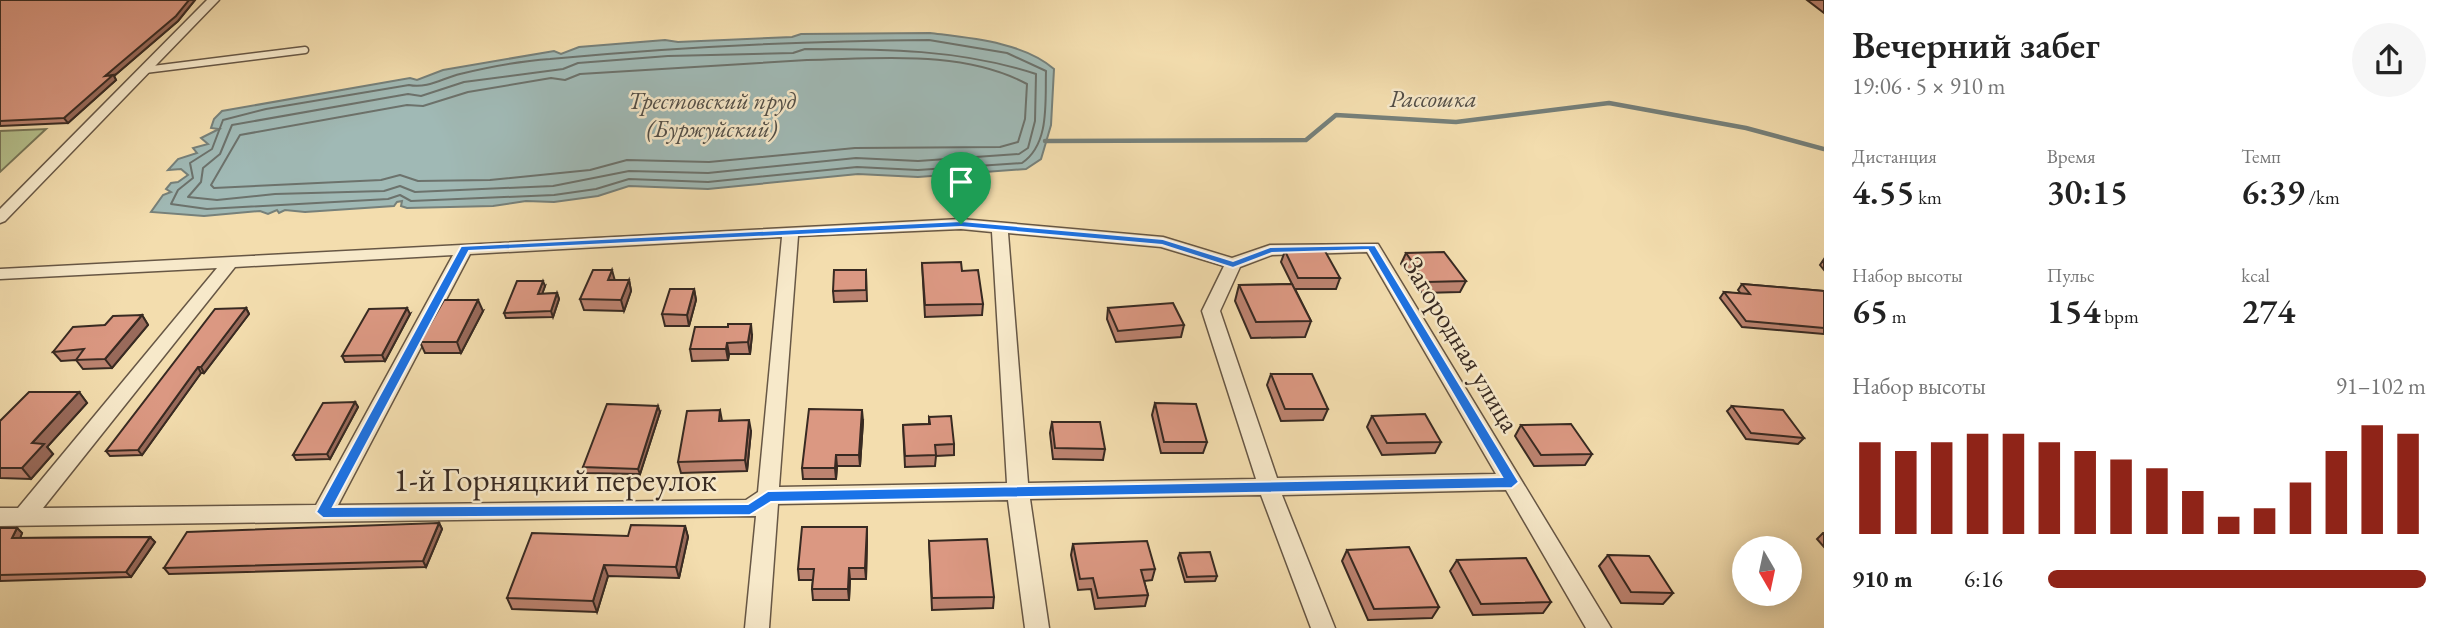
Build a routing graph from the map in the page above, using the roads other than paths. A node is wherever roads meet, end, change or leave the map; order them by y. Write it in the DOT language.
graph roads {
  1 [pos="213,0"];
  2 [pos="306,50"];
  3 [pos="145,70"];
  4 [pos="0,218"];
  5 [pos="1000,227"];
  6 [pos="790,232"];
  7 [pos="465,248"];
  8 [pos="231,261"];
  9 [pos="1233,264"];
  10 [pos="0,274"];
  11 [pos="1512,482"];
  12 [pos="1269,487"];
  13 [pos="1018,492"];
  14 [pos="759,503"];
  15 [pos="323,512"];
  16 [pos="24,516"];
  17 [pos="0,517"];
  18 [pos="757,628"];
  19 [pos="1037,628"];
  20 [pos="1323,628"];
  21 [pos="1599,628"];
  1 -- 3 [label="street"];
  2 -- 3 [label="lane"];
  3 -- 4 [label="street"];
  5 -- 6 [label="street"];
  5 -- 9 [label="street"];
  5 -- 13 [label="street"];
  6 -- 7 [label="street"];
  6 -- 14 [label="street"];
  7 -- 8 [label="street"];
  7 -- 15 [label="street"];
  8 -- 10 [label="street"];
  8 -- 16 [label="street"];
  9 -- 11 [label="street, Загородная улица"];
  9 -- 12 [label="street"];
  11 -- 12 [label="street"];
  11 -- 21 [label="street, Загородная улица"];
  12 -- 13 [label="street"];
  12 -- 20 [label="street"];
  13 -- 14 [label="street"];
  13 -- 19 [label="street"];
  14 -- 15 [label="street, 1-й Горняцкий переулок"];
  14 -- 18 [label="street"];
  15 -- 16 [label="street, 1-й Горняцкий переулок"];
  16 -- 17 [label="street, 1-й Горняцкий переулок"];
}
